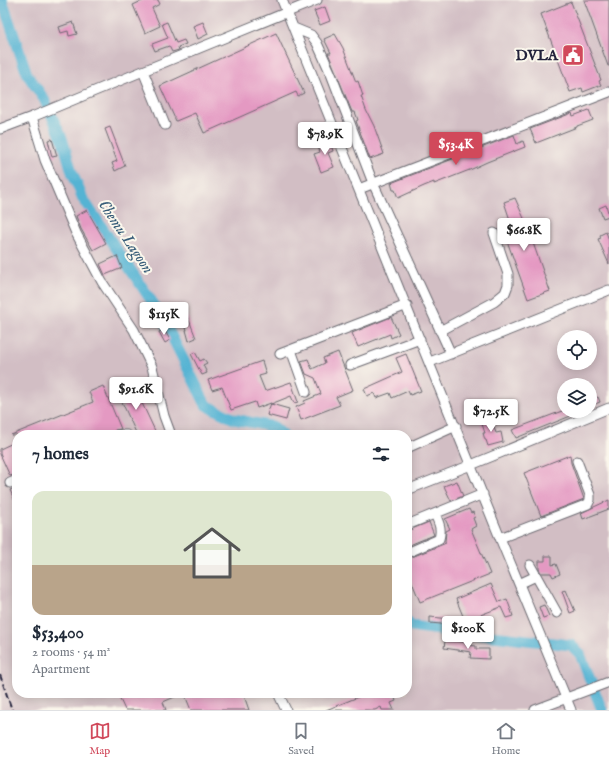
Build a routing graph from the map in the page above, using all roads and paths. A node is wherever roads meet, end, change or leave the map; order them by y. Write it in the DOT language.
graph roads {
  1 [pos="282,0"];
  2 [pos="317,0"];
  3 [pos="287,12"];
  4 [pos="294,28"];
  5 [pos="143,71"];
  6 [pos="609,92"];
  7 [pos="32,117"];
  8 [pos="165,125"];
  9 [pos="0,129"];
  10 [pos="373,183"];
  11 [pos="359,189"];
  12 [pos="494,233"];
  13 [pos="609,290"];
  14 [pos="407,305"];
  15 [pos="440,331"];
  16 [pos="420,339"];
  17 [pos="291,350"];
  18 [pos="280,354"];
  19 [pos="451,354"];
  20 [pos="430,362"];
  21 [pos="350,365"];
  22 [pos="306,392"];
  23 [pos="609,408"];
  24 [pos="456,426"];
  25 [pos="169,430"];
  26 [pos="412,446"];
  27 [pos="577,461"];
  28 [pos="471,465"];
  29 [pos="412,488"];
  30 [pos="483,494"];
  31 [pos="435,514"];
  32 [pos="412,523"];
  33 [pos="500,538"];
  34 [pos="412,551"];
  35 [pos="530,565"];
  36 [pos="536,576"];
  37 [pos="519,584"];
  38 [pos="557,613"];
  39 [pos="609,682"];
  40 [pos="280,698"];
  41 [pos="567,698"];
  42 [pos="286,710"];
  43 [pos="535,710"];
  44 [pos="571,710"];
  1 -- 3 [label="street"];
  2 -- 3 [label="street"];
  3 -- 4 [label="street"];
  3 -- 5 [label="street"];
  4 -- 10 [label="street"];
  4 -- 11 [label="street"];
  5 -- 7 [label="street"];
  5 -- 8 [label="street"];
  6 -- 10 [label="street"];
  7 -- 9 [label="street"];
  7 -- 25 [label="street"];
  10 -- 11 [label="street"];
  10 -- 15 [label="street"];
  11 -- 14 [label="street"];
  12 -- 15 [label="street"];
  13 -- 19 [label="street"];
  14 -- 16 [label="street"];
  14 -- 17 [label="street"];
  15 -- 19 [label="street"];
  16 -- 20 [label="street"];
  16 -- 21 [label="street"];
  17 -- 18 [label="street"];
  17 -- 22 [label="street"];
  19 -- 20 [label="street"];
  20 -- 24 [label="street"];
  23 -- 28 [label="street"];
  24 -- 26 [label="street"];
  24 -- 28 [label="street"];
  27 -- 33 [label="street"];
  28 -- 29 [label="street"];
  28 -- 30 [label="street"];
  30 -- 31 [label="street"];
  30 -- 33 [label="street"];
  31 -- 32 [label="street"];
  31 -- 34 [label="street"];
  33 -- 37 [label="street"];
  35 -- 36 [label="street"];
  36 -- 37 [label="street"];
  36 -- 38 [label="street"];
  37 -- 41 [label="street"];
  39 -- 41 [label="street"];
  40 -- 42 [label="street"];
  41 -- 43 [label="street"];
  41 -- 44 [label="street"];
}
